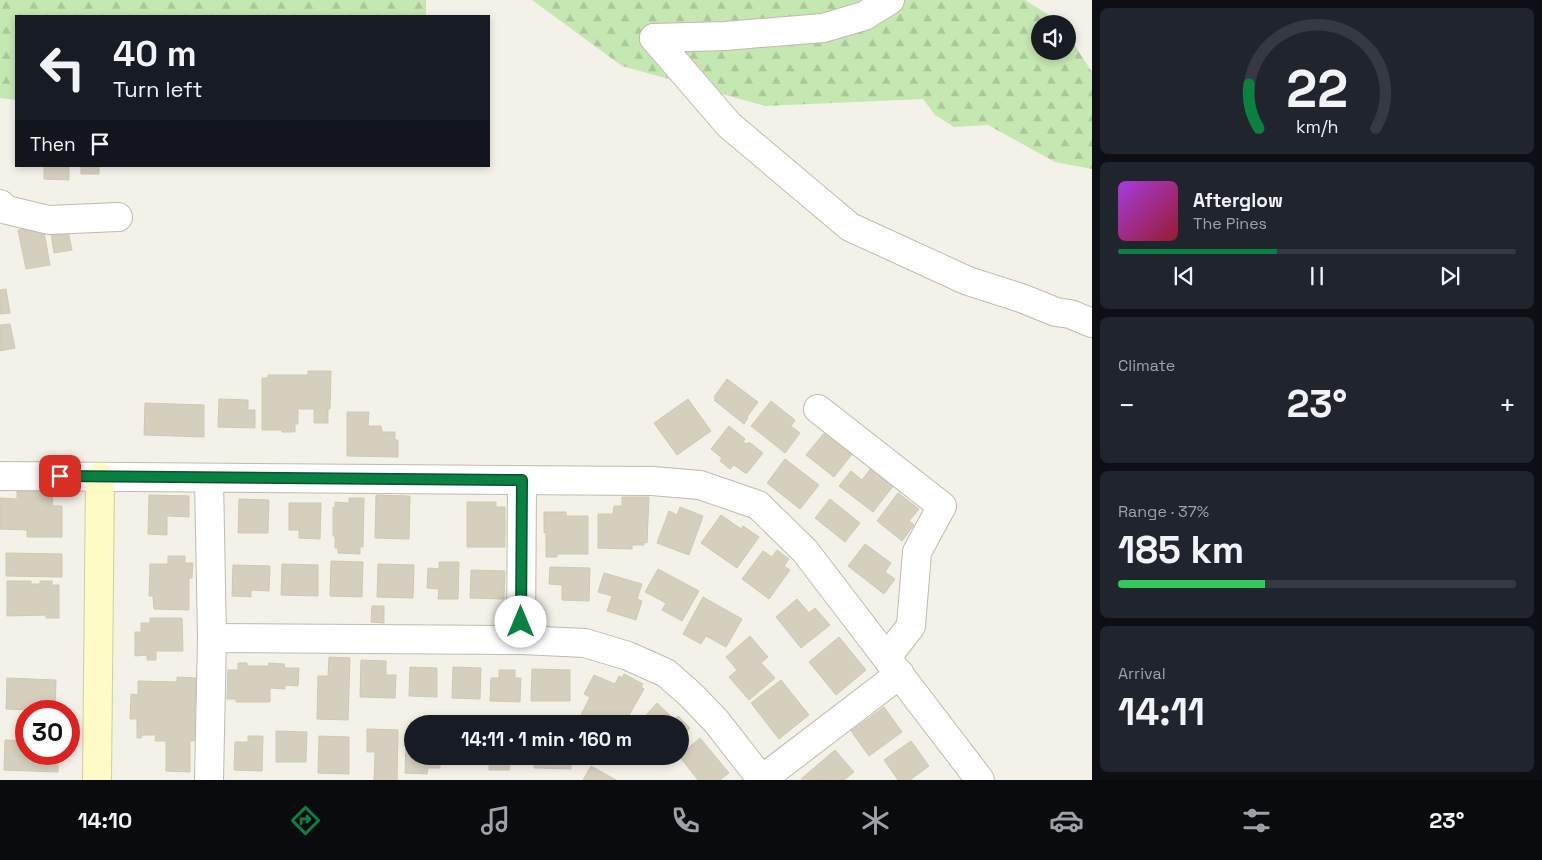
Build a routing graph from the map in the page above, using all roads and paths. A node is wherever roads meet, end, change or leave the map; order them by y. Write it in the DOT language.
graph roads {
  1 [pos="890,0"];
  2 [pos="0,204"];
  3 [pos="118,217"];
  4 [pos="1092,323"];
  5 [pos="818,409"];
  6 [pos="0,476"];
  7 [pos="100,477"];
  8 [pos="209,478"];
  9 [pos="522,480"];
  10 [pos="212,638"];
  11 [pos="521,640"];
  12 [pos="893,666"];
  13 [pos="97,780"];
  14 [pos="209,780"];
  15 [pos="762,780"];
  16 [pos="980,780"];
  1 -- 4 [label="street"];
  2 -- 3 [label="street"];
  5 -- 12 [label="street"];
  6 -- 7 [label="street"];
  7 -- 8 [label="street"];
  7 -- 13 [label="street"];
  8 -- 9 [label="street"];
  8 -- 10 [label="street"];
  9 -- 11 [label="street"];
  9 -- 12 [label="street"];
  10 -- 11 [label="street"];
  10 -- 14 [label="street"];
  11 -- 15 [label="street"];
  12 -- 15 [label="street"];
  12 -- 16 [label="street"];
}
